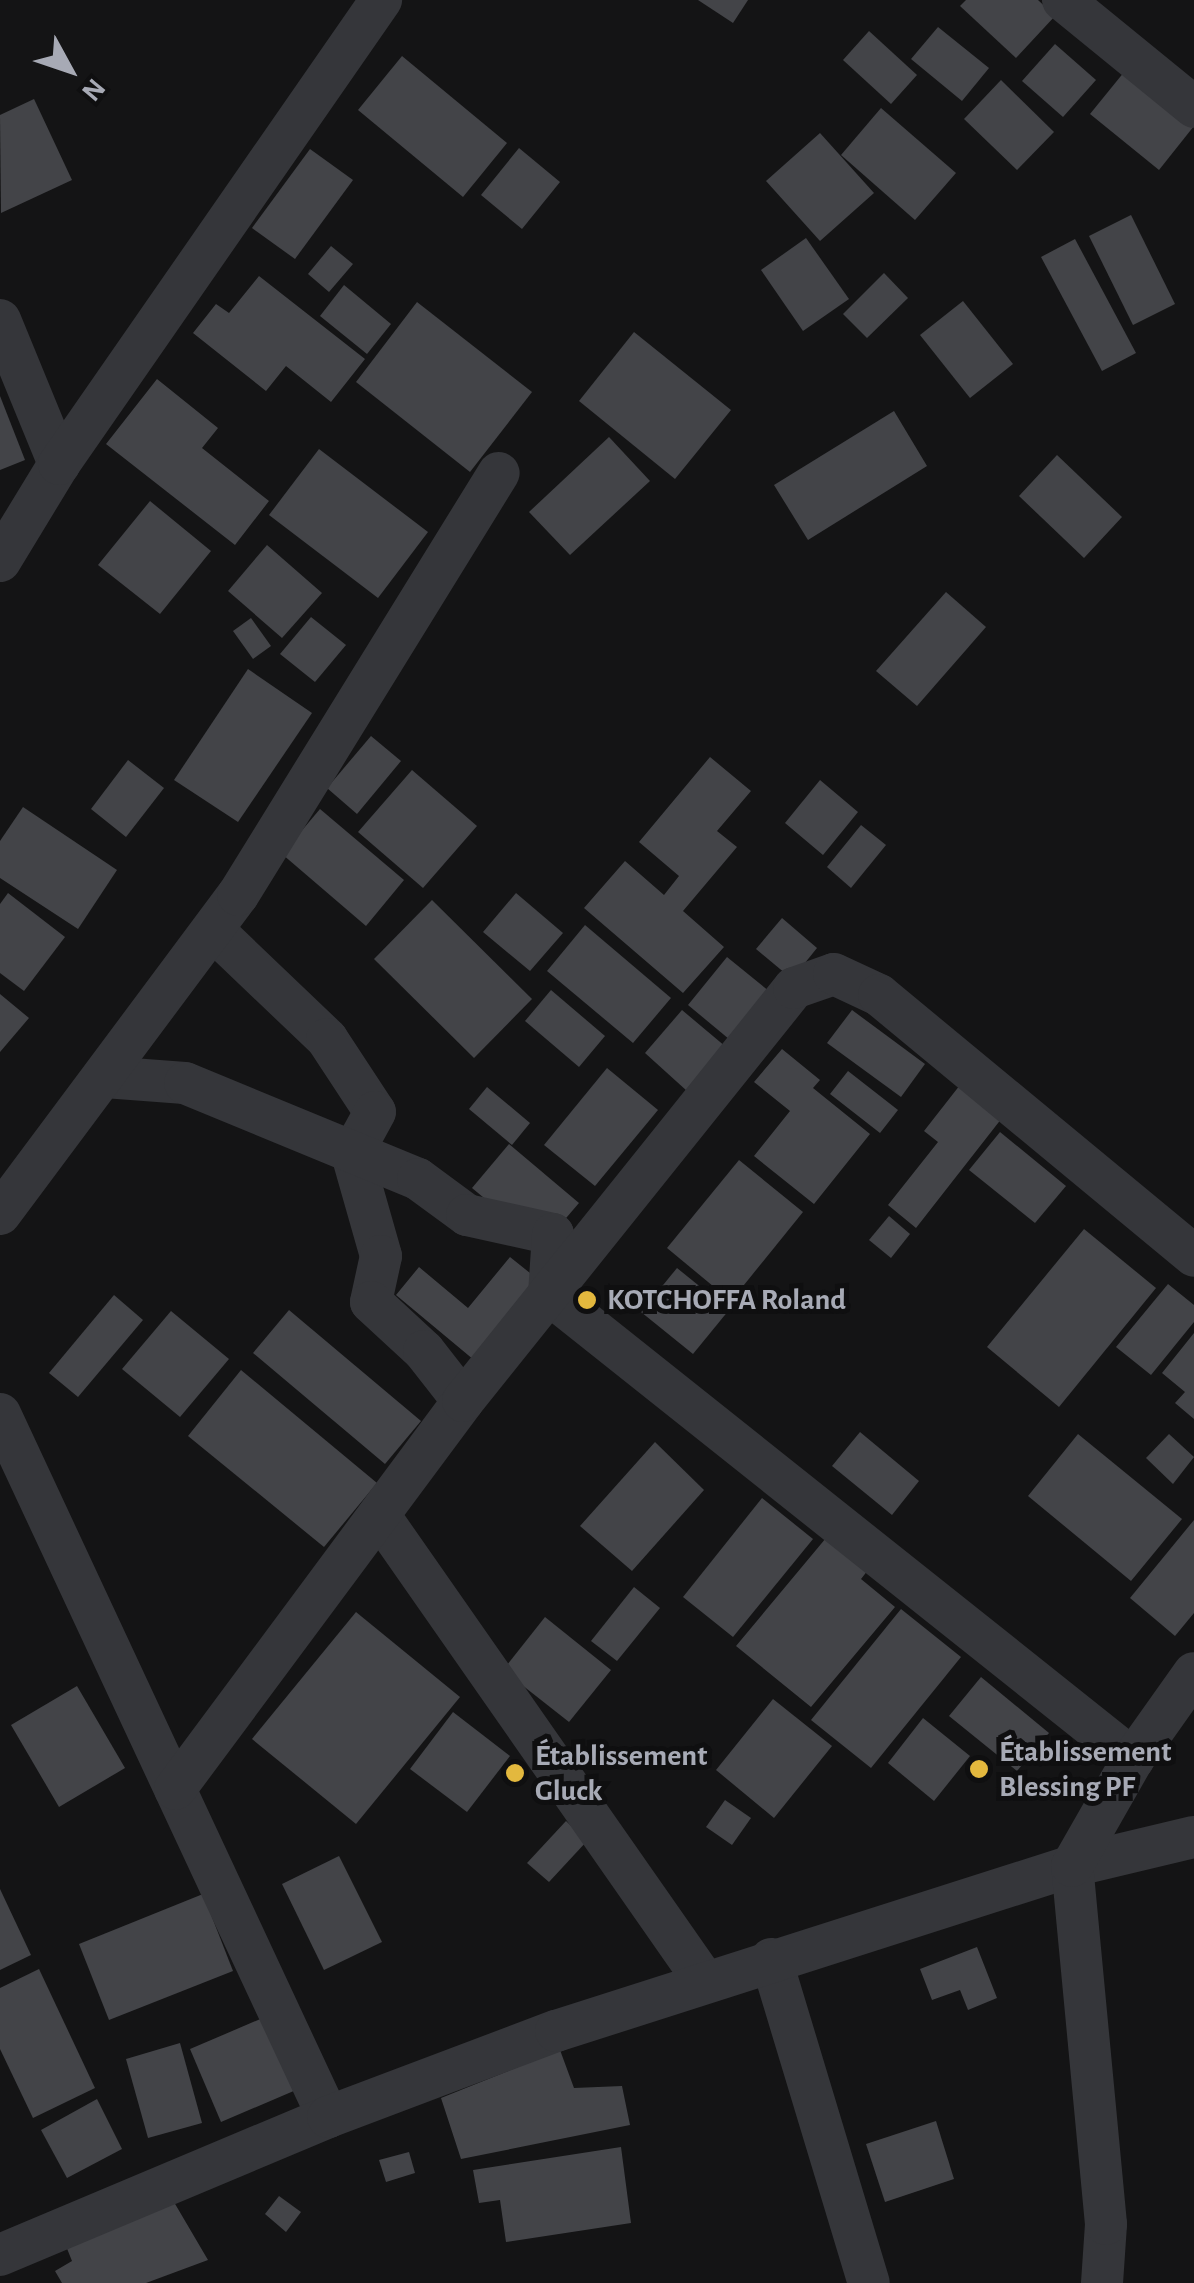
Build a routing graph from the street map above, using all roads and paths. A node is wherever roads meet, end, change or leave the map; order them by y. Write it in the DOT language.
graph roads {
  1 [pos="381,0"];
  2 [pos="1063,0"];
  3 [pos="1194,108"];
  4 [pos="0,320"];
  5 [pos="59,464"];
  6 [pos="498,473"];
  7 [pos="0,561"];
  8 [pos="213,930"];
  9 [pos="105,1077"];
  10 [pos="352,1154"];
  11 [pos="0,1214"];
  12 [pos="1194,1256"];
  13 [pos="549,1294"];
  14 [pos="463,1401"];
  15 [pos="0,1414"];
  16 [pos="378,1515"];
  17 [pos="1194,1673"];
  18 [pos="1133,1759"];
  19 [pos="175,1789"];
  20 [pos="1194,1837"];
  21 [pos="1072,1866"];
  22 [pos="771,1959"];
  23 [pos="704,1982"];
  24 [pos="328,2117"];
  25 [pos="0,2256"];
  26 [pos="869,2283"];
  27 [pos="1102,2283"];
  1 -- 5 [label="street"];
  2 -- 3 [label="street"];
  4 -- 5 [label="street"];
  5 -- 7 [label="street"];
  6 -- 8 [label="street"];
  8 -- 9 [label="street"];
  8 -- 10 [label="street"];
  9 -- 10 [label="street"];
  9 -- 11 [label="street"];
  10 -- 13 [label="street"];
  10 -- 14 [label="street"];
  12 -- 13 [label="street"];
  13 -- 14 [label="street"];
  13 -- 18 [label="street"];
  14 -- 16 [label="street"];
  15 -- 19 [label="street"];
  16 -- 19 [label="street"];
  16 -- 23 [label="street"];
  17 -- 18 [label="street"];
  18 -- 21 [label="street"];
  19 -- 24 [label="street"];
  20 -- 21 [label="street"];
  21 -- 22 [label="street"];
  21 -- 27 [label="street"];
  22 -- 23 [label="street"];
  22 -- 26 [label="street"];
  23 -- 24 [label="street"];
  24 -- 25 [label="street"];
}
